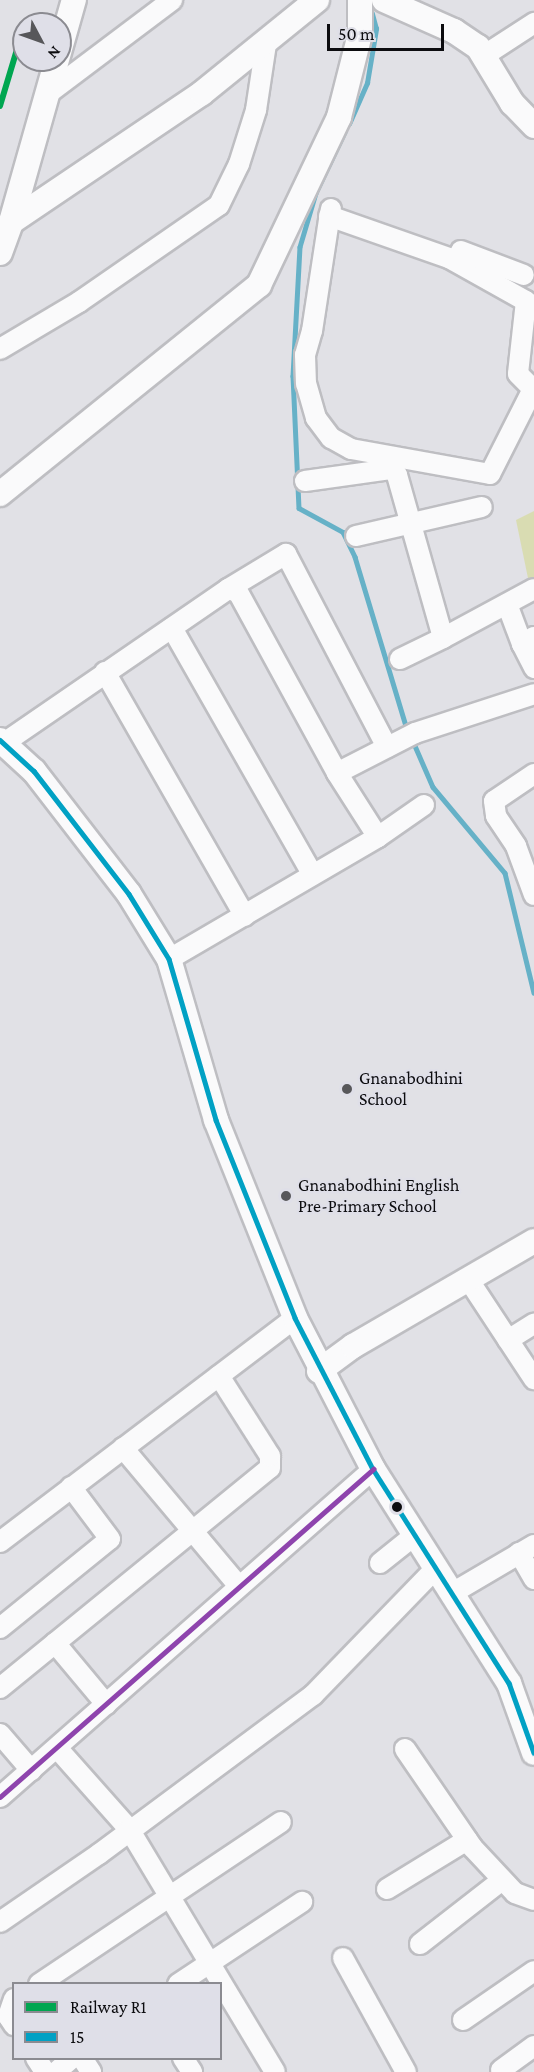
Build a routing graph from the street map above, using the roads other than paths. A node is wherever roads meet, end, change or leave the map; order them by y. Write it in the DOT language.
graph roads {
  1 [pos="74,0"];
  2 [pos="172,0"];
  3 [pos="317,0"];
  4 [pos="360,0"];
  5 [pos="384,0"];
  6 [pos="534,23"];
  7 [pos="266,44"];
  8 [pos="485,55"];
  9 [pos="50,92"];
  10 [pos="533,123"];
  11 [pos="316,206"];
  12 [pos="11,222"];
  13 [pos="0,253"];
  14 [pos="460,257"];
  15 [pos="524,275"];
  16 [pos="0,349"];
  17 [pos="305,481"];
  18 [pos="0,494"];
  19 [pos="482,507"];
  20 [pos="411,524"];
  21 [pos="356,536"];
  22 [pos="228,589"];
  23 [pos="534,589"];
  24 [pos="507,604"];
  25 [pos="172,628"];
  26 [pos="443,638"];
  27 [pos="528,640"];
  28 [pos="400,659"];
  29 [pos="534,668"];
  30 [pos="105,672"];
  31 [pos="534,694"];
  32 [pos="402,740"];
  33 [pos="2,742"];
  34 [pos="338,773"];
  35 [pos="534,774"];
  36 [pos="424,805"];
  37 [pos="378,837"];
  38 [pos="529,860"];
  39 [pos="313,875"];
  40 [pos="534,895"];
  41 [pos="245,916"];
  42 [pos="170,959"];
  43 [pos="534,1241"];
  44 [pos="468,1279"];
  45 [pos="295,1318"];
  46 [pos="534,1324"];
  47 [pos="508,1340"];
  48 [pos="319,1371"];
  49 [pos="219,1376"];
  50 [pos="534,1379"];
  51 [pos="123,1448"];
  52 [pos="373,1469"];
  53 [pos="71,1487"];
  54 [pos="192,1534"];
  55 [pos="415,1535"];
  56 [pos="0,1542"];
  57 [pos="527,1549"];
  58 [pos="380,1563"];
  59 [pos="436,1568"];
  60 [pos="534,1579"];
  61 [pos="239,1586"];
  62 [pos="454,1592"];
  63 [pos="0,1628"];
  64 [pos="55,1643"];
  65 [pos="0,1688"];
  66 [pos="106,1704"];
  67 [pos="0,1734"];
  68 [pos="57,1748"];
  69 [pos="405,1749"];
  70 [pos="534,1753"];
  71 [pos="32,1770"];
  72 [pos="0,1797"];
  73 [pos="281,1822"];
  74 [pos="129,1828"];
  75 [pos="467,1840"];
  76 [pos="501,1881"];
  77 [pos="387,1889"];
  78 [pos="170,1895"];
  79 [pos="534,1900"];
  80 [pos="302,1902"];
  81 [pos="0,1922"];
  82 [pos="420,1944"];
  83 [pos="343,1958"];
  84 [pos="211,1962"];
  85 [pos="534,1971"];
  86 [pos="40,1982"];
  87 [pos="180,1982"];
  88 [pos="12,2005"];
  89 [pos="464,2020"];
  90 [pos="12,2022"];
  91 [pos="534,2046"];
  92 [pos="70,2060"];
  93 [pos="501,2070"];
  94 [pos="56,2072"];
  95 [pos="275,2072"];
  96 [pos="406,2072"];
  1 -- 9 [label="street"];
  2 -- 9 [label="street"];
  3 -- 7 [label="street"];
  4 -- 11 [label="street"];
  5 -- 8 [label="street"];
  6 -- 8 [label="street"];
  7 -- 12 [label="street"];
  7 -- 16 [label="street"];
  8 -- 10 [label="street"];
  9 -- 12 [label="street"];
  11 -- 14 [label="street"];
  11 -- 14 [label="street"];
  11 -- 18 [label="street"];
  12 -- 13 [label="street"];
  14 -- 15 [label="street"];
  17 -- 20 [label="street"];
  19 -- 20 [label="street"];
  20 -- 21 [label="street"];
  20 -- 26 [label="street"];
  22 -- 25 [label="street"];
  22 -- 32 [label="street"];
  22 -- 34 [label="street"];
  23 -- 24 [label="street"];
  24 -- 26 [label="street"];
  24 -- 27 [label="street"];
  25 -- 30 [label="street"];
  25 -- 39 [label="street"];
  26 -- 28 [label="street"];
  27 -- 29 [label="street"];
  30 -- 33 [label="street"];
  30 -- 41 [label="street"];
  31 -- 32 [label="street"];
  32 -- 34 [label="street"];
  33 -- 42 [label="street"];
  34 -- 37 [label="street"];
  35 -- 38 [label="street"];
  36 -- 37 [label="street"];
  37 -- 39 [label="street"];
  38 -- 40 [label="street"];
  39 -- 41 [label="street"];
  41 -- 42 [label="street"];
  42 -- 45 [label="street"];
  43 -- 44 [label="street"];
  44 -- 47 [label="street"];
  44 -- 48 [label="street"];
  45 -- 48 [label="street"];
  45 -- 49 [label="street"];
  46 -- 47 [label="street"];
  47 -- 50 [label="street"];
  48 -- 52 [label="street"];
  49 -- 51 [label="street"];
  49 -- 54 [label="street"];
  51 -- 53 [label="street"];
  51 -- 54 [label="street"];
  52 -- 55 [label="street"];
  52 -- 61 [label="street"];
  53 -- 56 [label="street"];
  53 -- 63 [label="street"];
  54 -- 61 [label="street"];
  54 -- 64 [label="street"];
  55 -- 58 [label="street"];
  55 -- 59 [label="street"];
  57 -- 60 [label="street"];
  57 -- 62 [label="street"];
  59 -- 62 [label="street"];
  59 -- 74 [label="street"];
  61 -- 66 [label="street"];
  62 -- 70 [label="street"];
  64 -- 65 [label="street"];
  64 -- 66 [label="street"];
  66 -- 68 [label="street"];
  67 -- 71 [label="street"];
  68 -- 71 [label="street"];
  68 -- 74 [label="street"];
  69 -- 75 [label="street"];
  71 -- 72 [label="street"];
  73 -- 78 [label="street"];
  74 -- 78 [label="street"];
  74 -- 81 [label="street"];
  75 -- 76 [label="street"];
  75 -- 77 [label="street"];
  76 -- 79 [label="street"];
  76 -- 82 [label="street"];
  78 -- 84 [label="street"];
  78 -- 86 [label="street"];
  80 -- 84 [label="street"];
  83 -- 96 [label="street"];
  84 -- 87 [label="street"];
  84 -- 95 [label="street"];
  85 -- 89 [label="street"];
  88 -- 90 [label="street"];
  91 -- 93 [label="street"];
  92 -- 94 [label="street"];
}
